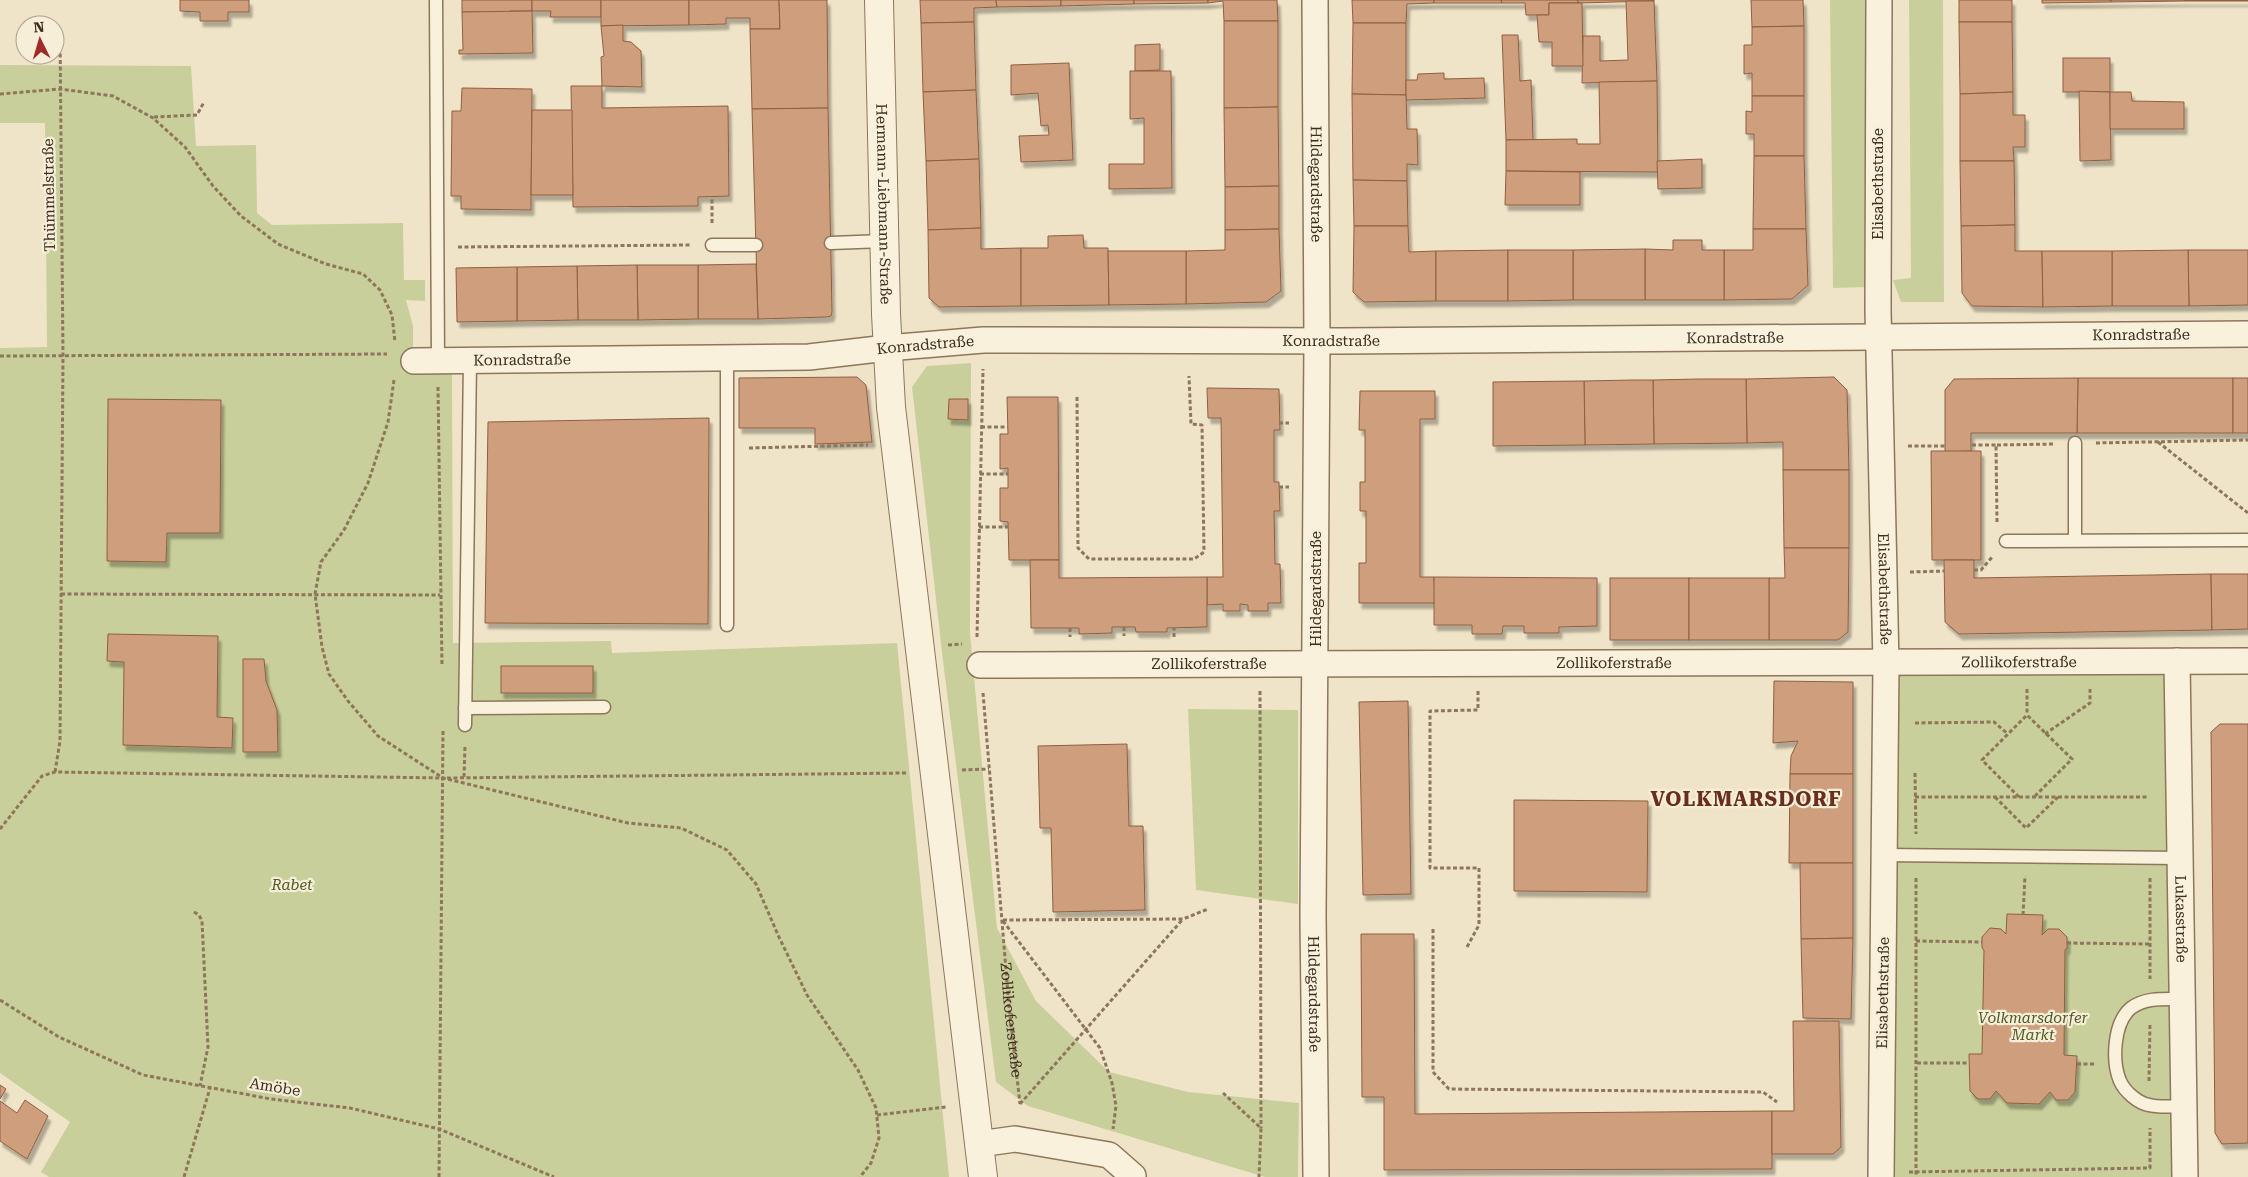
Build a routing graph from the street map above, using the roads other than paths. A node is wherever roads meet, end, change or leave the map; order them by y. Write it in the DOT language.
graph roads {
  1 [pos="436,0"];
  2 [pos="879,0"];
  3 [pos="1315,0"];
  4 [pos="1878,0"];
  5 [pos="884,241"];
  6 [pos="831,243"];
  7 [pos="712,245"];
  8 [pos="756,245"];
  9 [pos="2248,334"];
  10 [pos="1878,337"];
  11 [pos="1317,341"];
  12 [pos="887,348"];
  13 [pos="727,358"];
  14 [pos="414,361"];
  15 [pos="470,361"];
  16 [pos="438,362"];
  17 [pos="2075,443"];
  18 [pos="2075,540"];
  19 [pos="2248,540"];
  20 [pos="2006,541"];
  21 [pos="727,625"];
  22 [pos="2177,661"];
  23 [pos="2248,661"];
  24 [pos="1316,663"];
  25 [pos="1886,664"];
  26 [pos="980,665"];
  27 [pos="604,707"];
  28 [pos="465,708"];
  29 [pos="465,725"];
  30 [pos="1884,855"];
  31 [pos="2180,858"];
  32 [pos="2183,999"];
  33 [pos="2184,1106"];
  34 [pos="981,1163"];
  35 [pos="1881,1175"];
  36 [pos="1131,1177"];
  37 [pos="1316,1177"];
  38 [pos="2186,1177"];
  1 -- 16 [label="lane"];
  2 -- 5 [label="street, Hermann-Liebmann-Straße"];
  3 -- 11 [label="street, Hildegardstraße"];
  4 -- 10 [label="street, Elisabethstraße"];
  5 -- 6 [label="lane"];
  5 -- 12 [label="street, Hermann-Liebmann-Straße"];
  7 -- 8 [label="lane"];
  9 -- 10 [label="street, Konradstraße"];
  10 -- 11 [label="street, Konradstraße"];
  10 -- 25 [label="street, Elisabethstraße"];
  11 -- 12 [label="street, Konradstraße"];
  11 -- 24 [label="street, Hildegardstraße"];
  12 -- 13 [label="street, Konradstraße"];
  12 -- 34 [label="street, Hermann-Liebmann-Straße"];
  13 -- 15 [label="street, Konradstraße"];
  13 -- 21 [label="lane"];
  14 -- 16 [label="street, Konradstraße"];
  15 -- 16 [label="street, Konradstraße"];
  15 -- 28 [label="lane"];
  17 -- 18 [label="lane"];
  18 -- 19 [label="lane"];
  18 -- 20 [label="lane"];
  22 -- 23 [label="street, Zollikoferstraße"];
  22 -- 25 [label="street, Zollikoferstraße"];
  22 -- 31 [label="street, Lukasstraße"];
  24 -- 25 [label="street, Zollikoferstraße"];
  24 -- 26 [label="street, Zollikoferstraße"];
  24 -- 37 [label="street, Hildegardstraße"];
  25 -- 30 [label="street, Elisabethstraße"];
  27 -- 28 [label="lane"];
  28 -- 29 [label="lane"];
  30 -- 31 [label="lane"];
  30 -- 35 [label="street, Elisabethstraße"];
  31 -- 32 [label="street, Lukasstraße"];
  32 -- 33 [label="street, Lukasstraße"];
  32 -- 33 [label="lane"];
  33 -- 38 [label="street, Lukasstraße"];
  34 -- 36 [label="street"];
}
